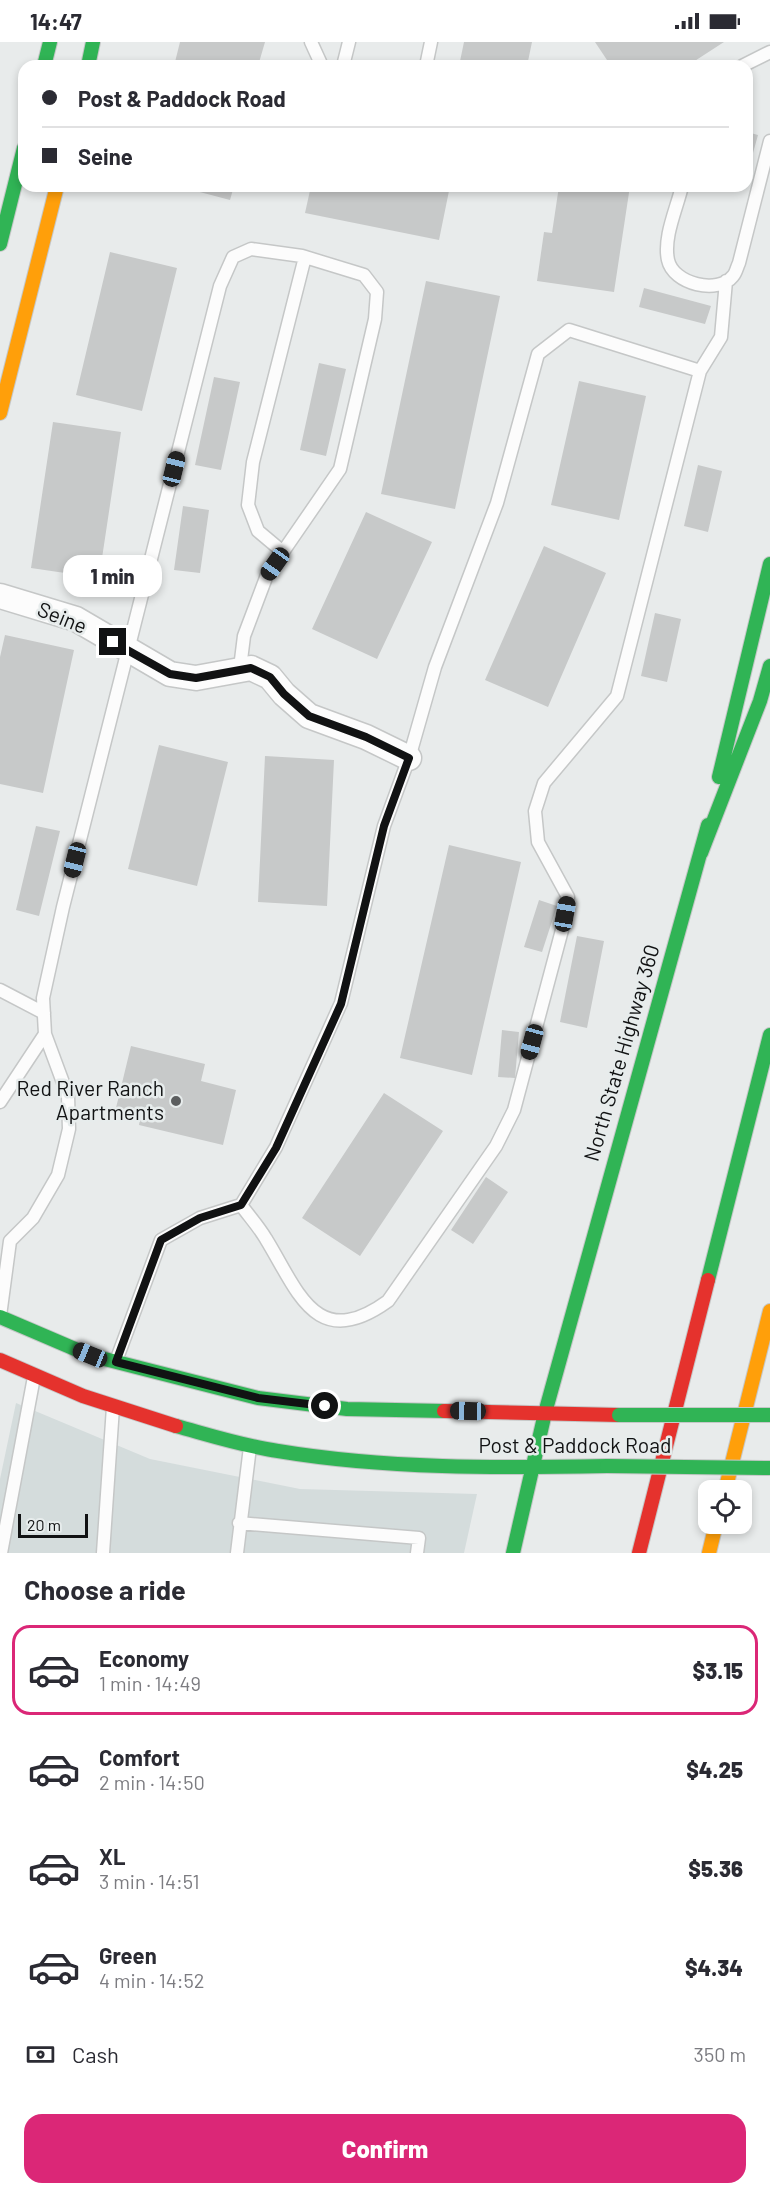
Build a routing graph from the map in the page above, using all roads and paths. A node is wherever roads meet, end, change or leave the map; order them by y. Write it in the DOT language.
graph roads {
  1 [pos="50,42"];
  2 [pos="93,42"];
  3 [pos="310,42"];
  4 [pos="349,42"];
  5 [pos="431,42"];
  6 [pos="770,52"];
  7 [pos="46,60"];
  8 [pos="88,60"];
  9 [pos="319,60"];
  10 [pos="344,60"];
  11 [pos="427,60"];
  12 [pos="753,60"];
  13 [pos="770,141"];
  14 [pos="18,172"];
  15 [pos="55,192"];
  16 [pos="681,192"];
  17 [pos="0,244"];
  18 [pos="305,257"];
  19 [pos="726,281"];
  20 [pos="700,371"];
  21 [pos="0,413"];
  22 [pos="283,552"];
  23 [pos="770,564"];
  24 [pos="0,596"];
  25 [pos="129,652"];
  26 [pos="770,666"];
  27 [pos="240,668"];
  28 [pos="409,758"];
  29 [pos="701,853"];
  30 [pos="0,990"];
  31 [pos="44,1013"];
  32 [pos="45,1034"];
  33 [pos="770,1035"];
  34 [pos="0,1102"];
  35 [pos="241,1205"];
  36 [pos="5,1240"];
  37 [pos="770,1311"];
  38 [pos="0,1317"];
  39 [pos="0,1360"];
  40 [pos="115,1367"];
  41 [pos="34,1376"];
  42 [pos="113,1401"];
  43 [pos="545,1413"];
  44 [pos="770,1415"];
  45 [pos="251,1445"];
  46 [pos="531,1468"];
  47 [pos="770,1468"];
  48 [pos="728,1480"];
  49 [pos="239,1523"];
  50 [pos="714,1534"];
  51 [pos="633,1549"];
  52 [pos="1,1553"];
  53 [pos="103,1553"];
  54 [pos="237,1553"];
  55 [pos="417,1553"];
  56 [pos="513,1553"];
  57 [pos="709,1553"];
  1 -- 7 [label="main road"];
  2 -- 8 [label="main road"];
  3 -- 9 [label="lane"];
  4 -- 10 [label="lane"];
  5 -- 11 [label="lane"];
  6 -- 12 [label="lane"];
  13 -- 19 [label="lane"];
  14 -- 17 [label="main road"];
  15 -- 21 [label="main road"];
  16 -- 19 [label="lane"];
  18 -- 22 [label="lane"];
  18 -- 22 [label="lane"];
  18 -- 25 [label="lane"];
  19 -- 20 [label="lane"];
  20 -- 28 [label="lane"];
  20 -- 35 [label="lane"];
  22 -- 27 [label="lane"];
  23 -- 29 [label="main road, North State Highway 360"];
  24 -- 25 [label="street, Seine"];
  25 -- 27 [label="street, Seine"];
  25 -- 31 [label="lane"];
  26 -- 29 [label="main road"];
  27 -- 28 [label="street"];
  28 -- 35 [label="lane"];
  29 -- 43 [label="main road, North State Highway 360"];
  30 -- 31 [label="lane"];
  31 -- 32 [label="lane"];
  32 -- 34 [label="lane"];
  32 -- 36 [label="lane"];
  33 -- 51 [label="main road"];
  35 -- 40 [label="lane"];
  36 -- 38 [label="lane"];
  37 -- 48 [label="main road"];
  38 -- 40 [label="main road, Post & Paddock Road"];
  39 -- 41 [label="main road, Post & Paddock Road"];
  40 -- 43 [label="main road, Post & Paddock Road"];
  41 -- 42 [label="main road, Post & Paddock Road"];
  41 -- 52 [label="lane"];
  42 -- 45 [label="main road, Post & Paddock Road"];
  42 -- 53 [label="lane"];
  43 -- 44 [label="main road, Post & Paddock Road, bridge"];
  43 -- 46 [label="main road, North State Highway 360"];
  45 -- 46 [label="main road, Post & Paddock Road"];
  45 -- 49 [label="lane"];
  46 -- 47 [label="main road, Post & Paddock Road, bridge"];
  46 -- 56 [label="main road, North State Highway 360"];
  49 -- 54 [label="lane"];
  49 -- 55 [label="lane"];
  50 -- 57 [label="main road"];
}
